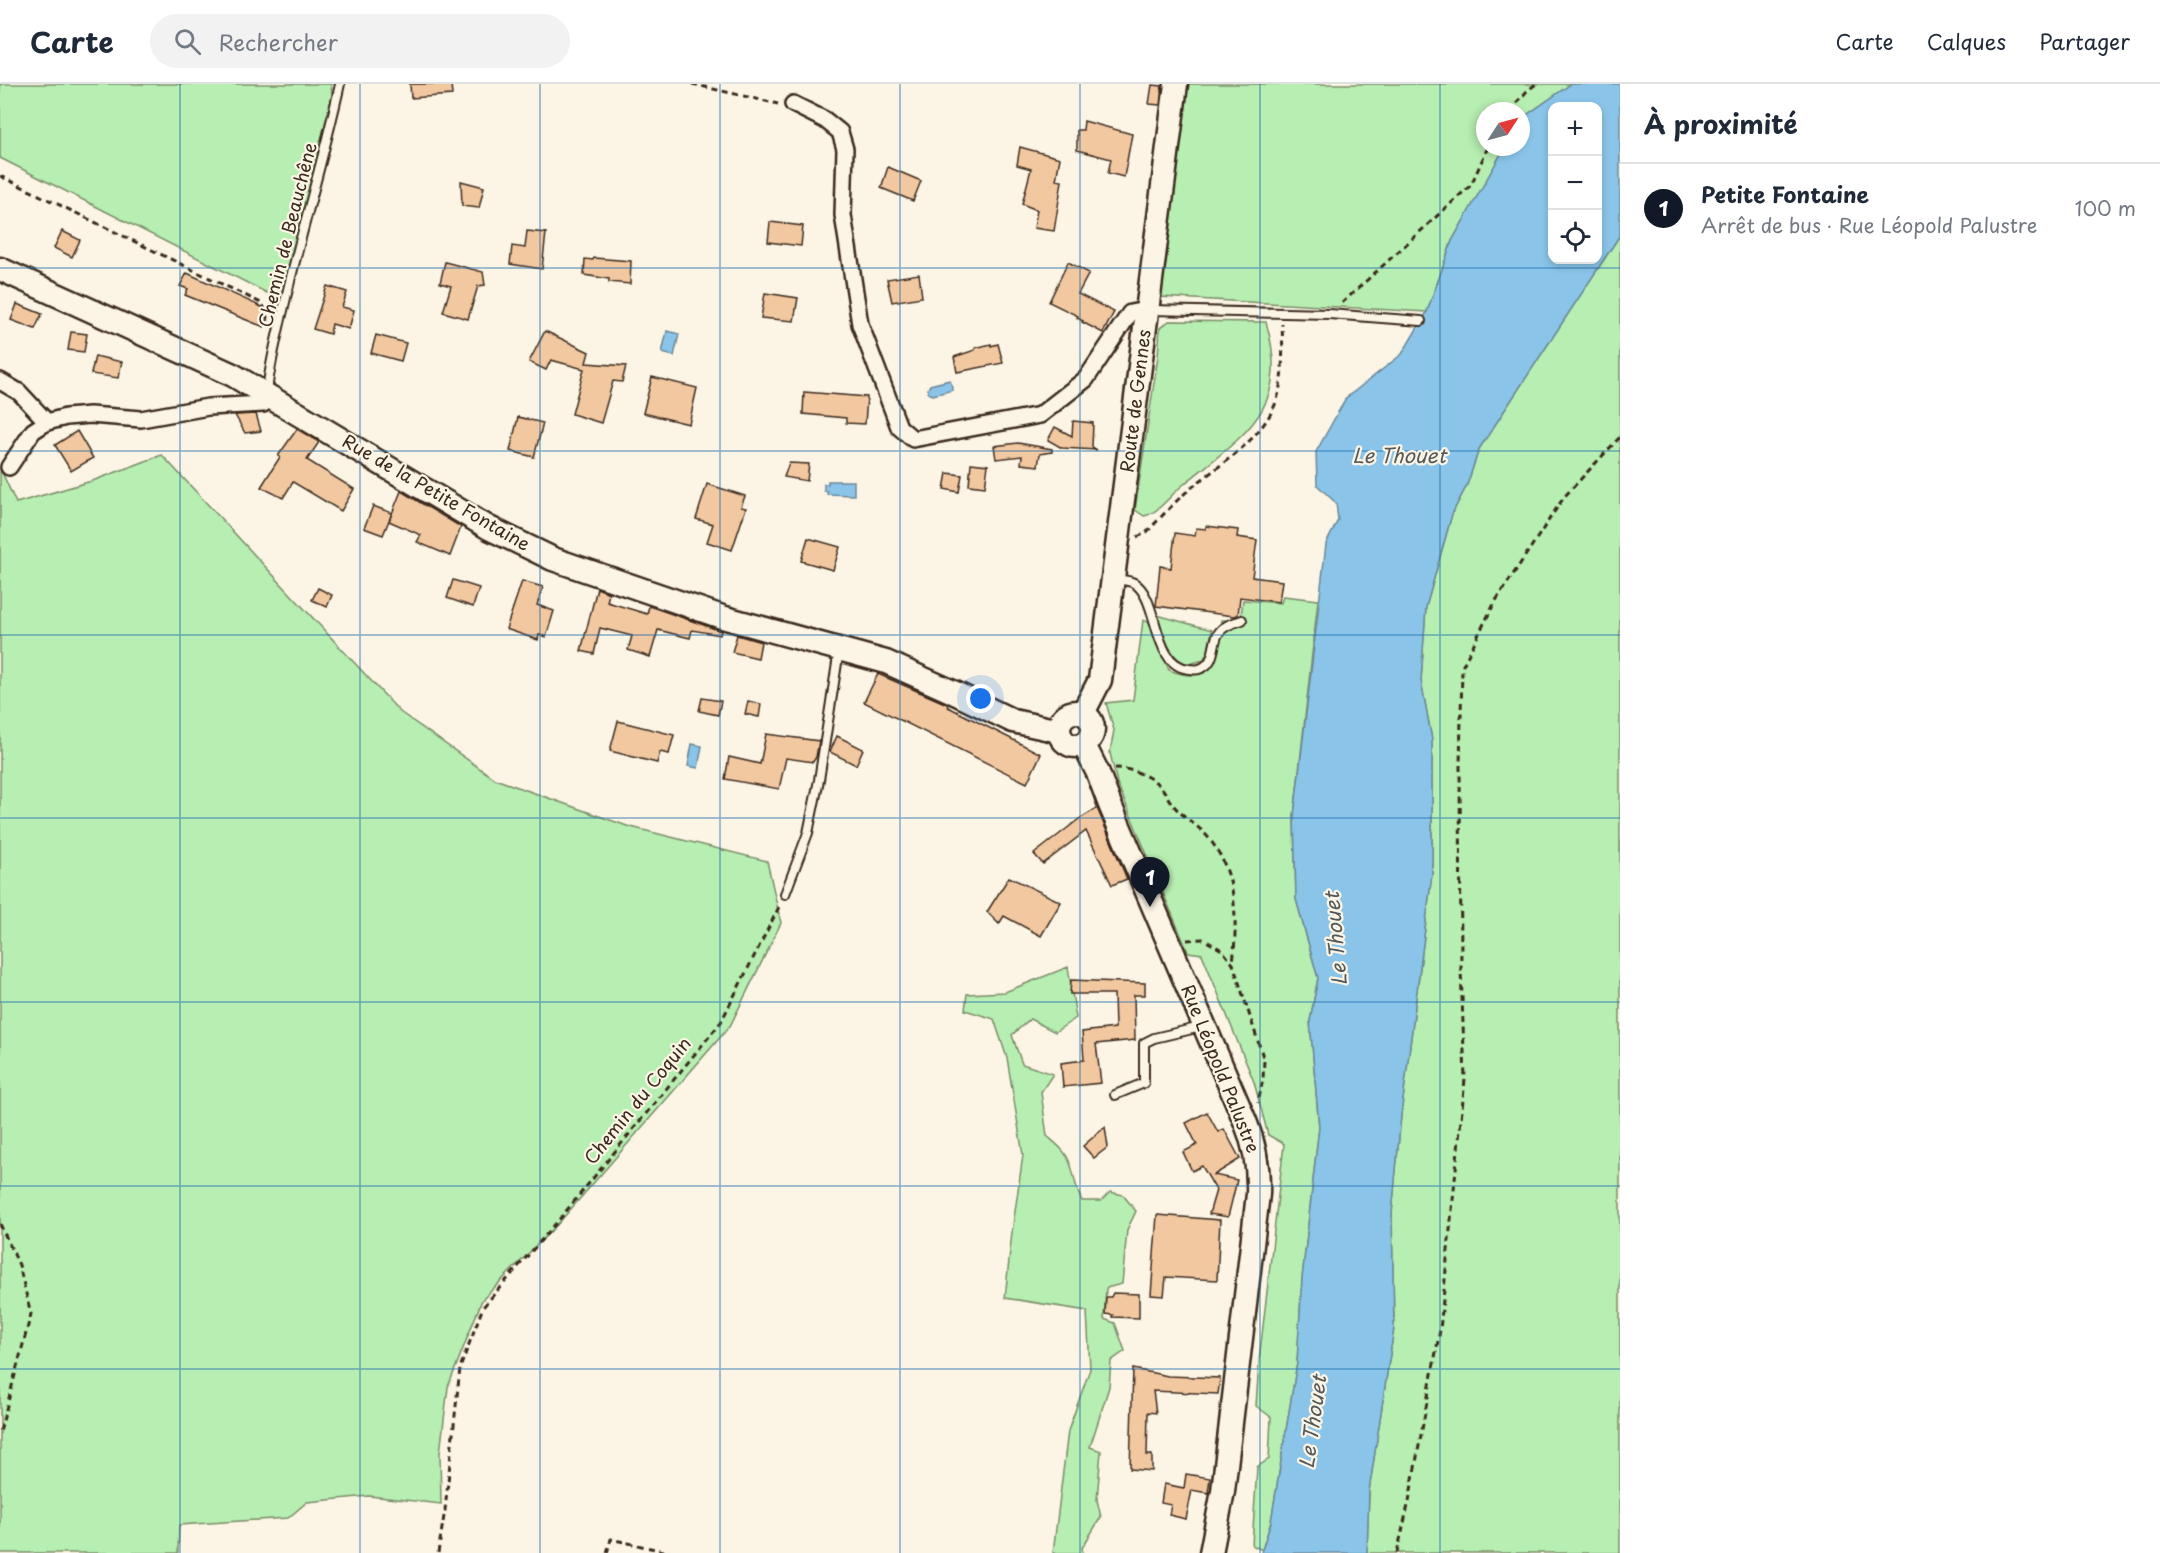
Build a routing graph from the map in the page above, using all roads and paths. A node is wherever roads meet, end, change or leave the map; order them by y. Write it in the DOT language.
graph roads {
  1 [pos="340,84"];
  2 [pos="692,84"];
  3 [pos="1176,84"];
  4 [pos="1536,84"];
  5 [pos="1517,102"];
  6 [pos="793,104"];
  7 [pos="1484,156"];
  8 [pos="0,176"];
  9 [pos="0,269"];
  10 [pos="1146,310"];
  11 [pos="1281,313"];
  12 [pos="1329,314"];
  13 [pos="1421,321"];
  14 [pos="275,347"];
  15 [pos="0,381"];
  16 [pos="267,394"];
  17 [pos="47,422"];
  18 [pos="1620,437"];
  19 [pos="9,467"];
  20 [pos="1119,545"];
  21 [pos="1114,579"];
  22 [pos="1242,620"];
  23 [pos="839,649"];
  24 [pos="1083,713"];
  25 [pos="1059,731"];
  26 [pos="1084,745"];
  27 [pos="1098,773"];
  28 [pos="785,894"];
  29 [pos="1170,944"];
  30 [pos="1233,964"];
  31 [pos="1205,1026"];
  32 [pos="1115,1095"];
  33 [pos="1245,1120"];
  34 [pos="0,1224"];
  35 [pos="0,1432"];
  36 [pos="438,1553"];
  37 [pos="607,1553"];
  38 [pos="672,1553"];
  39 [pos="1211,1553"];
  40 [pos="1397,1553"];
  1 -- 14 [label="lane, Chemin de Beauchêne"];
  2 -- 6 [label="path"];
  3 -- 10 [label="main road, Route de Gennes"];
  4 -- 5 [label="path"];
  6 -- 10 [label="street"];
  7 -- 12 [label="path"];
  8 -- 14 [label="path"];
  9 -- 16 [label="main road, Rue de la Petite Fontaine"];
  10 -- 11 [label="lane"];
  10 -- 20 [label="main road, Route de Gennes"];
  11 -- 12 [label="lane"];
  11 -- 20 [label="path"];
  12 -- 13 [label="lane"];
  14 -- 16 [label="lane, Chemin de Beauchêne"];
  15 -- 17 [label="street"];
  16 -- 17 [label="street"];
  16 -- 23 [label="main road, Rue de la Petite Fontaine"];
  17 -- 19 [label="street"];
  18 -- 40 [label="path"];
  20 -- 21 [label="main road, Route de Gennes"];
  21 -- 22 [label="lane"];
  21 -- 24 [label="main road, Route de Gennes"];
  23 -- 25 [label="main road, Rue de la Petite Fontaine"];
  23 -- 28 [label="lane"];
  24 -- 25 [label="main road"];
  24 -- 26 [label="main road"];
  25 -- 26 [label="main road"];
  26 -- 27 [label="main road, Rue Léopold Palustre"];
  27 -- 29 [label="main road, Rue Léopold Palustre"];
  27 -- 30 [label="path"];
  28 -- 36 [label="path, Chemin du Coquin"];
  29 -- 30 [label="path"];
  29 -- 31 [label="main road, Rue Léopold Palustre"];
  30 -- 33 [label="path"];
  31 -- 32 [label="lane"];
  31 -- 33 [label="main road, Rue Léopold Palustre"];
  33 -- 39 [label="main road, Rue Léopold Palustre"];
  34 -- 35 [label="path"];
  37 -- 38 [label="path"];
}
